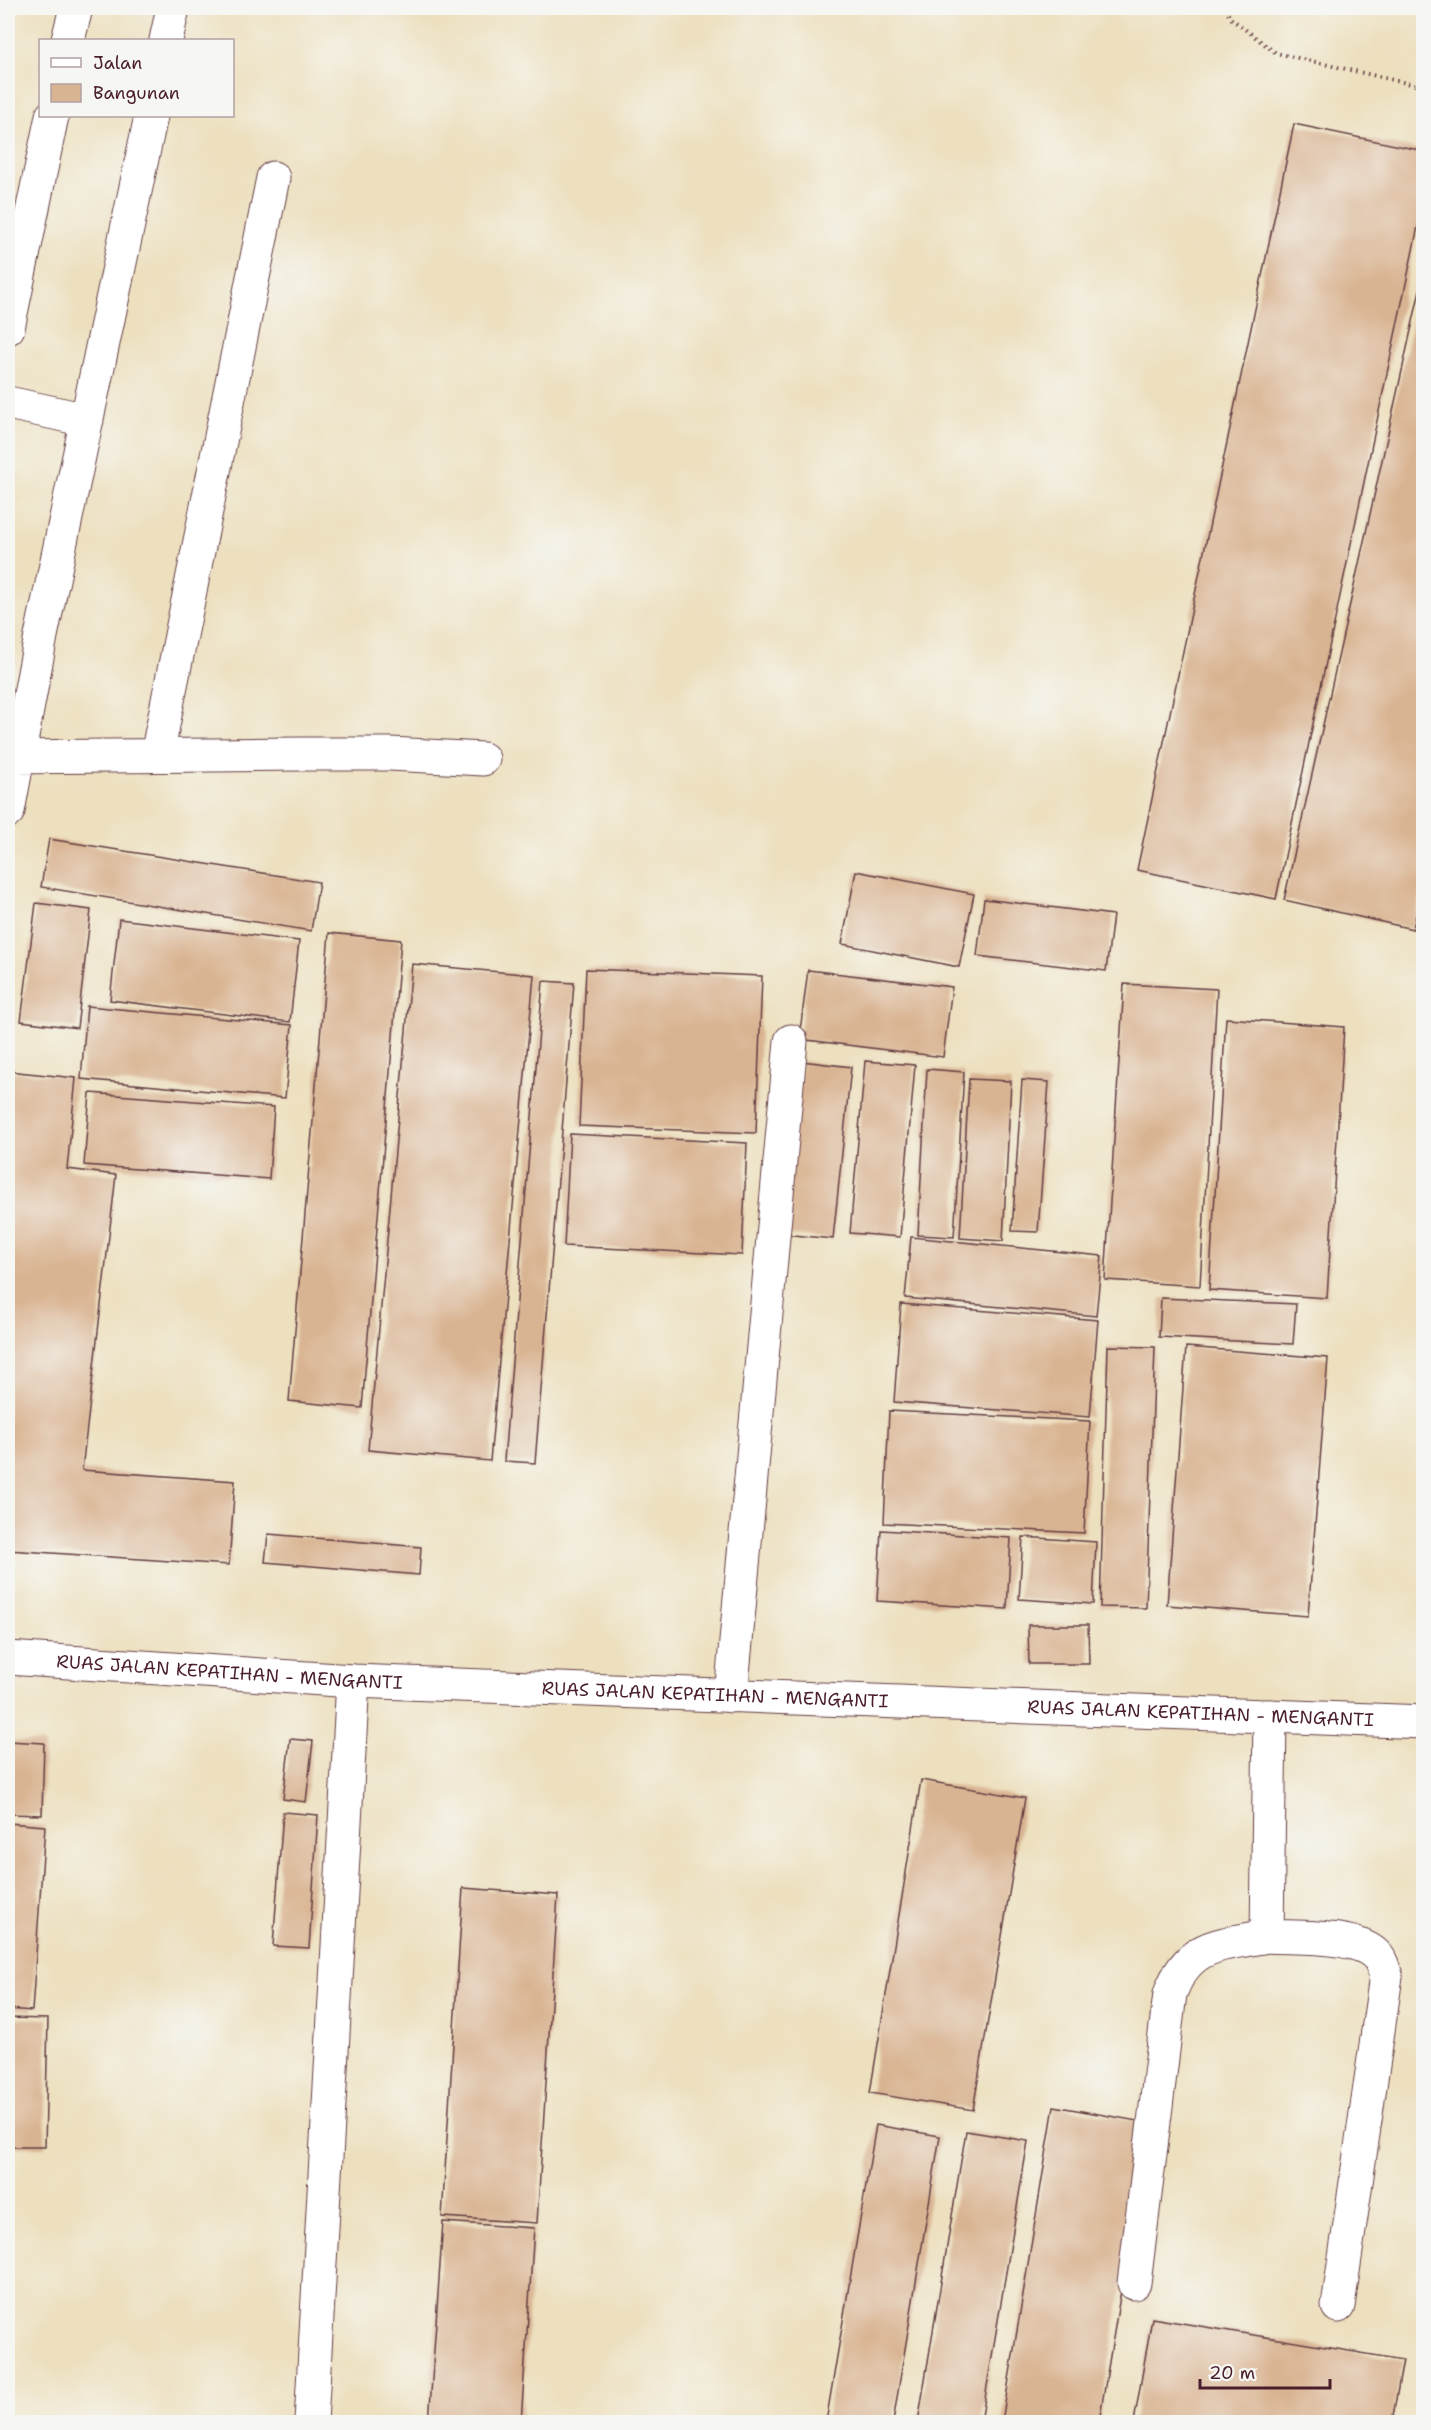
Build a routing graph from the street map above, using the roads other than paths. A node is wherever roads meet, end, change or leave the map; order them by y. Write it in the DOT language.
graph roads {
  1 [pos="76,8"];
  2 [pos="173,8"];
  3 [pos="68,39"];
  4 [pos="166,39"];
  5 [pos="52,117"];
  6 [pos="151,117"];
  7 [pos="273,178"];
  8 [pos="8,328"];
  9 [pos="8,403"];
  10 [pos="87,420"];
  11 [pos="157,755"];
  12 [pos="12,757"];
  13 [pos="483,759"];
  14 [pos="8,811"];
  15 [pos="791,1041"];
  16 [pos="8,1658"];
  17 [pos="353,1681"];
  18 [pos="731,1696"];
  19 [pos="1270,1716"];
  20 [pos="1424,1722"];
  21 [pos="1267,1936"];
  22 [pos="1134,2283"];
  23 [pos="1338,2306"];
  24 [pos="310,2422"];
  1 -- 3 [label="main road"];
  2 -- 4 [label="main road"];
  5 -- 8 [label="main road"];
  6 -- 10 [label="main road"];
  7 -- 11 [label="main road"];
  9 -- 10 [label="main road"];
  10 -- 12 [label="main road"];
  11 -- 12 [label="main road"];
  11 -- 13 [label="main road"];
  12 -- 14 [label="main road"];
  15 -- 18 [label="main road"];
  16 -- 17 [label="main road, RUAS JALAN KEPATIHAN - MENGANTI"];
  17 -- 18 [label="main road, RUAS JALAN KEPATIHAN - MENGANTI"];
  17 -- 24 [label="main road"];
  18 -- 19 [label="main road, RUAS JALAN KEPATIHAN - MENGANTI"];
  19 -- 20 [label="main road, RUAS JALAN KEPATIHAN - MENGANTI"];
  19 -- 21 [label="main road"];
  21 -- 22 [label="main road"];
  21 -- 23 [label="main road"];
}
